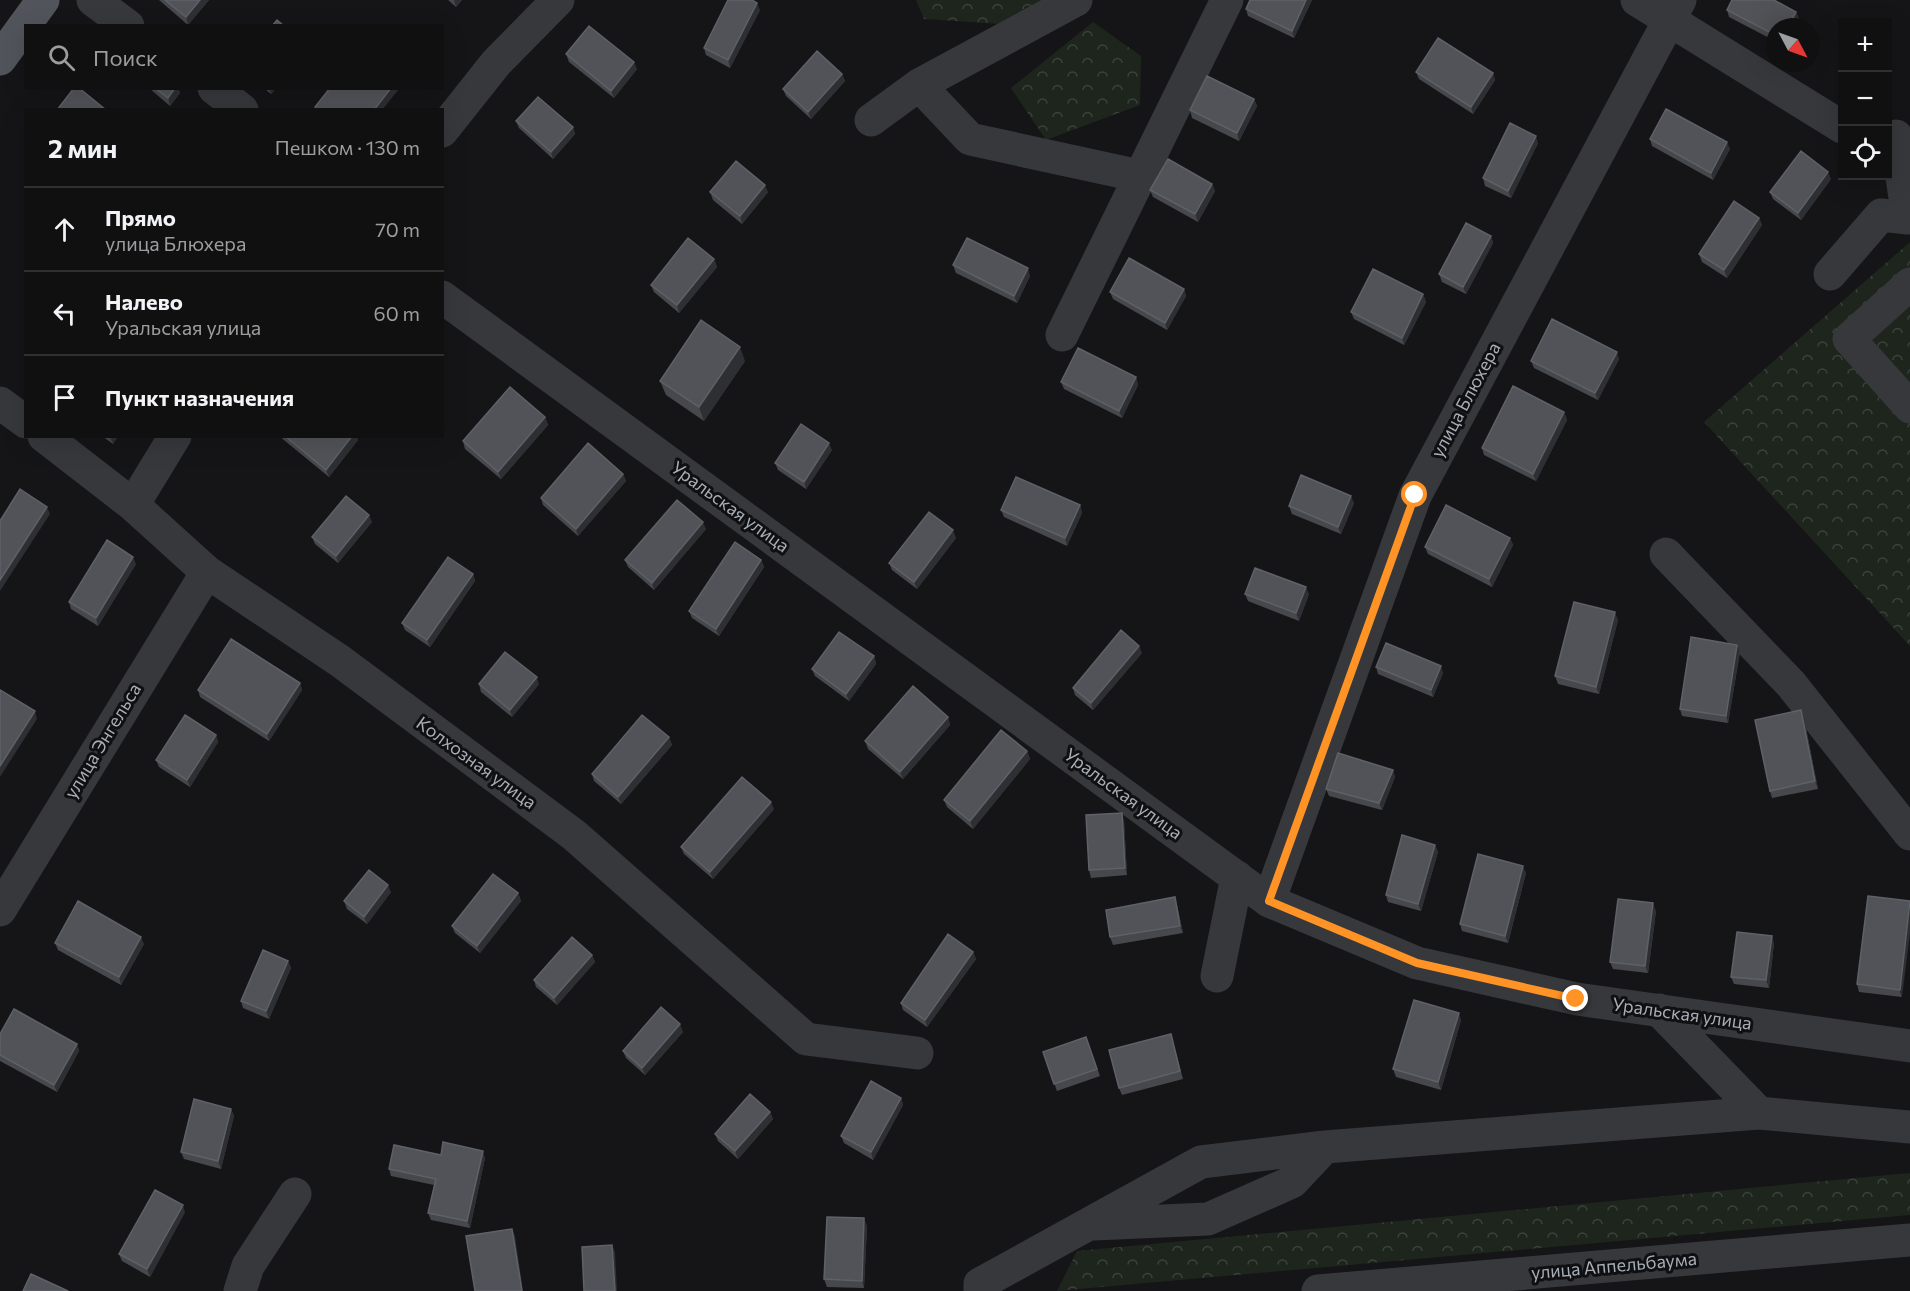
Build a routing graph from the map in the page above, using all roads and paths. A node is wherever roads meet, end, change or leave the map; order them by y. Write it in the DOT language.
graph roads {
  1 [pos="44,0"];
  2 [pos="93,0"];
  3 [pos="558,0"];
  4 [pos="1076,0"];
  5 [pos="1227,0"];
  6 [pos="1637,0"];
  7 [pos="1675,10"];
  8 [pos="26,24"];
  9 [pos="125,24"];
  10 [pos="24,27"];
  11 [pos="0,59"];
  12 [pos="919,85"];
  13 [pos="217,90"];
  14 [pos="240,108"];
  15 [pos="871,120"];
  16 [pos="1841,126"];
  17 [pos="444,128"];
  18 [pos="1898,134"];
  19 [pos="1140,176"];
  20 [pos="1909,220"];
  21 [pos="1830,274"];
  22 [pos="1910,284"];
  23 [pos="444,298"];
  24 [pos="1062,335"];
  25 [pos="0,403"];
  26 [pos="1910,406"];
  27 [pos="24,421"];
  28 [pos="47,438"];
  29 [pos="174,438"];
  30 [pos="133,505"];
  31 [pos="1666,554"];
  32 [pos="207,572"];
  33 [pos="1910,834"];
  34 [pos="1237,877"];
  35 [pos="1269,901"];
  36 [pos="0,910"];
  37 [pos="1217,976"];
  38 [pos="1659,1010"];
  39 [pos="1910,1046"];
  40 [pos="917,1053"];
  41 [pos="1759,1113"];
  42 [pos="1910,1127"];
  43 [pos="1325,1147"];
  44 [pos="295,1194"];
  45 [pos="1086,1225"];
  46 [pos="1910,1240"];
  47 [pos="1430,1286"];
  48 [pos="240,1291"];
  49 [pos="980,1291"];
  50 [pos="1318,1291"];
  1 -- 8 [label="main road"];
  2 -- 9 [label="street"];
  3 -- 17 [label="street"];
  4 -- 12 [label="street"];
  5 -- 19 [label="street"];
  6 -- 7 [label="street"];
  7 -- 16 [label="street"];
  7 -- 35 [label="street, улица Блюхера"];
  10 -- 11 [label="main road"];
  12 -- 15 [label="street"];
  12 -- 19 [label="street"];
  13 -- 14 [label="street"];
  18 -- 20 [label="street"];
  19 -- 24 [label="street"];
  20 -- 21 [label="street"];
  22 -- 26 [label="street"];
  23 -- 34 [label="street, Уральская улица"];
  25 -- 27 [label="street"];
  28 -- 30 [label="street, Колхозная улица"];
  29 -- 30 [label="street"];
  30 -- 32 [label="street, Колхозная улица"];
  31 -- 33 [label="street"];
  32 -- 36 [label="street, улица Энгельса"];
  32 -- 40 [label="street, Колхозная улица"];
  34 -- 35 [label="street, Уральская улица"];
  34 -- 37 [label="street"];
  35 -- 38 [label="street, Уральская улица"];
  38 -- 39 [label="street, Уральская улица"];
  38 -- 41 [label="street"];
  41 -- 42 [label="street"];
  41 -- 43 [label="street"];
  43 -- 45 [label="street"];
  43 -- 45 [label="street"];
  44 -- 48 [label="street"];
  45 -- 49 [label="street"];
  46 -- 47 [label="street, улица Аппельбаума"];
  47 -- 50 [label="street, улица Аппельбаума"];
}
